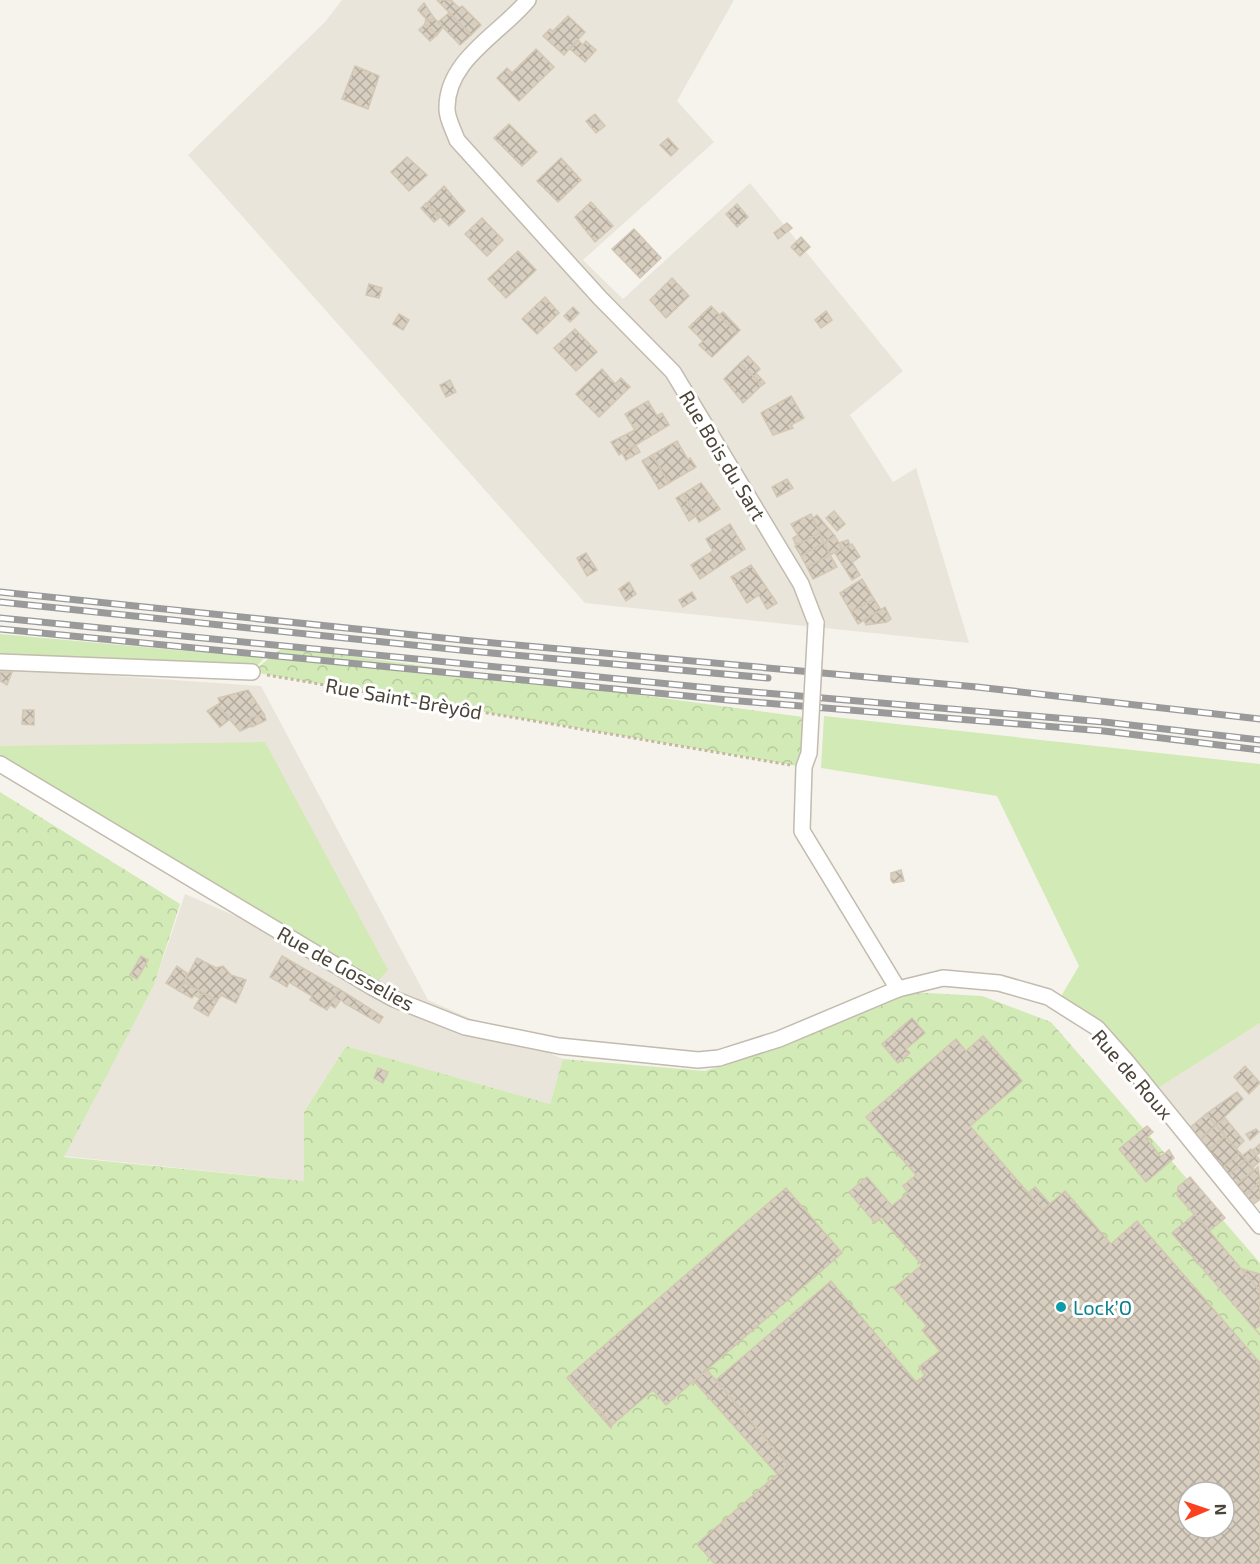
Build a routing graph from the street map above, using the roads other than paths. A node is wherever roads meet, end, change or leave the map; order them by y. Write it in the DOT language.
graph roads {
  1 [pos="528,0"];
  2 [pos="0,662"];
  3 [pos="252,672"];
  4 [pos="0,764"];
  5 [pos="898,989"];
  6 [pos="1260,1226"];
  1 -- 5 [label="street, Rue Bois du Sart, bridge"];
  2 -- 3 [label="street"];
  4 -- 5 [label="street, Rue de Gosselies"];
  5 -- 6 [label="street, Rue de Roux"];
}
